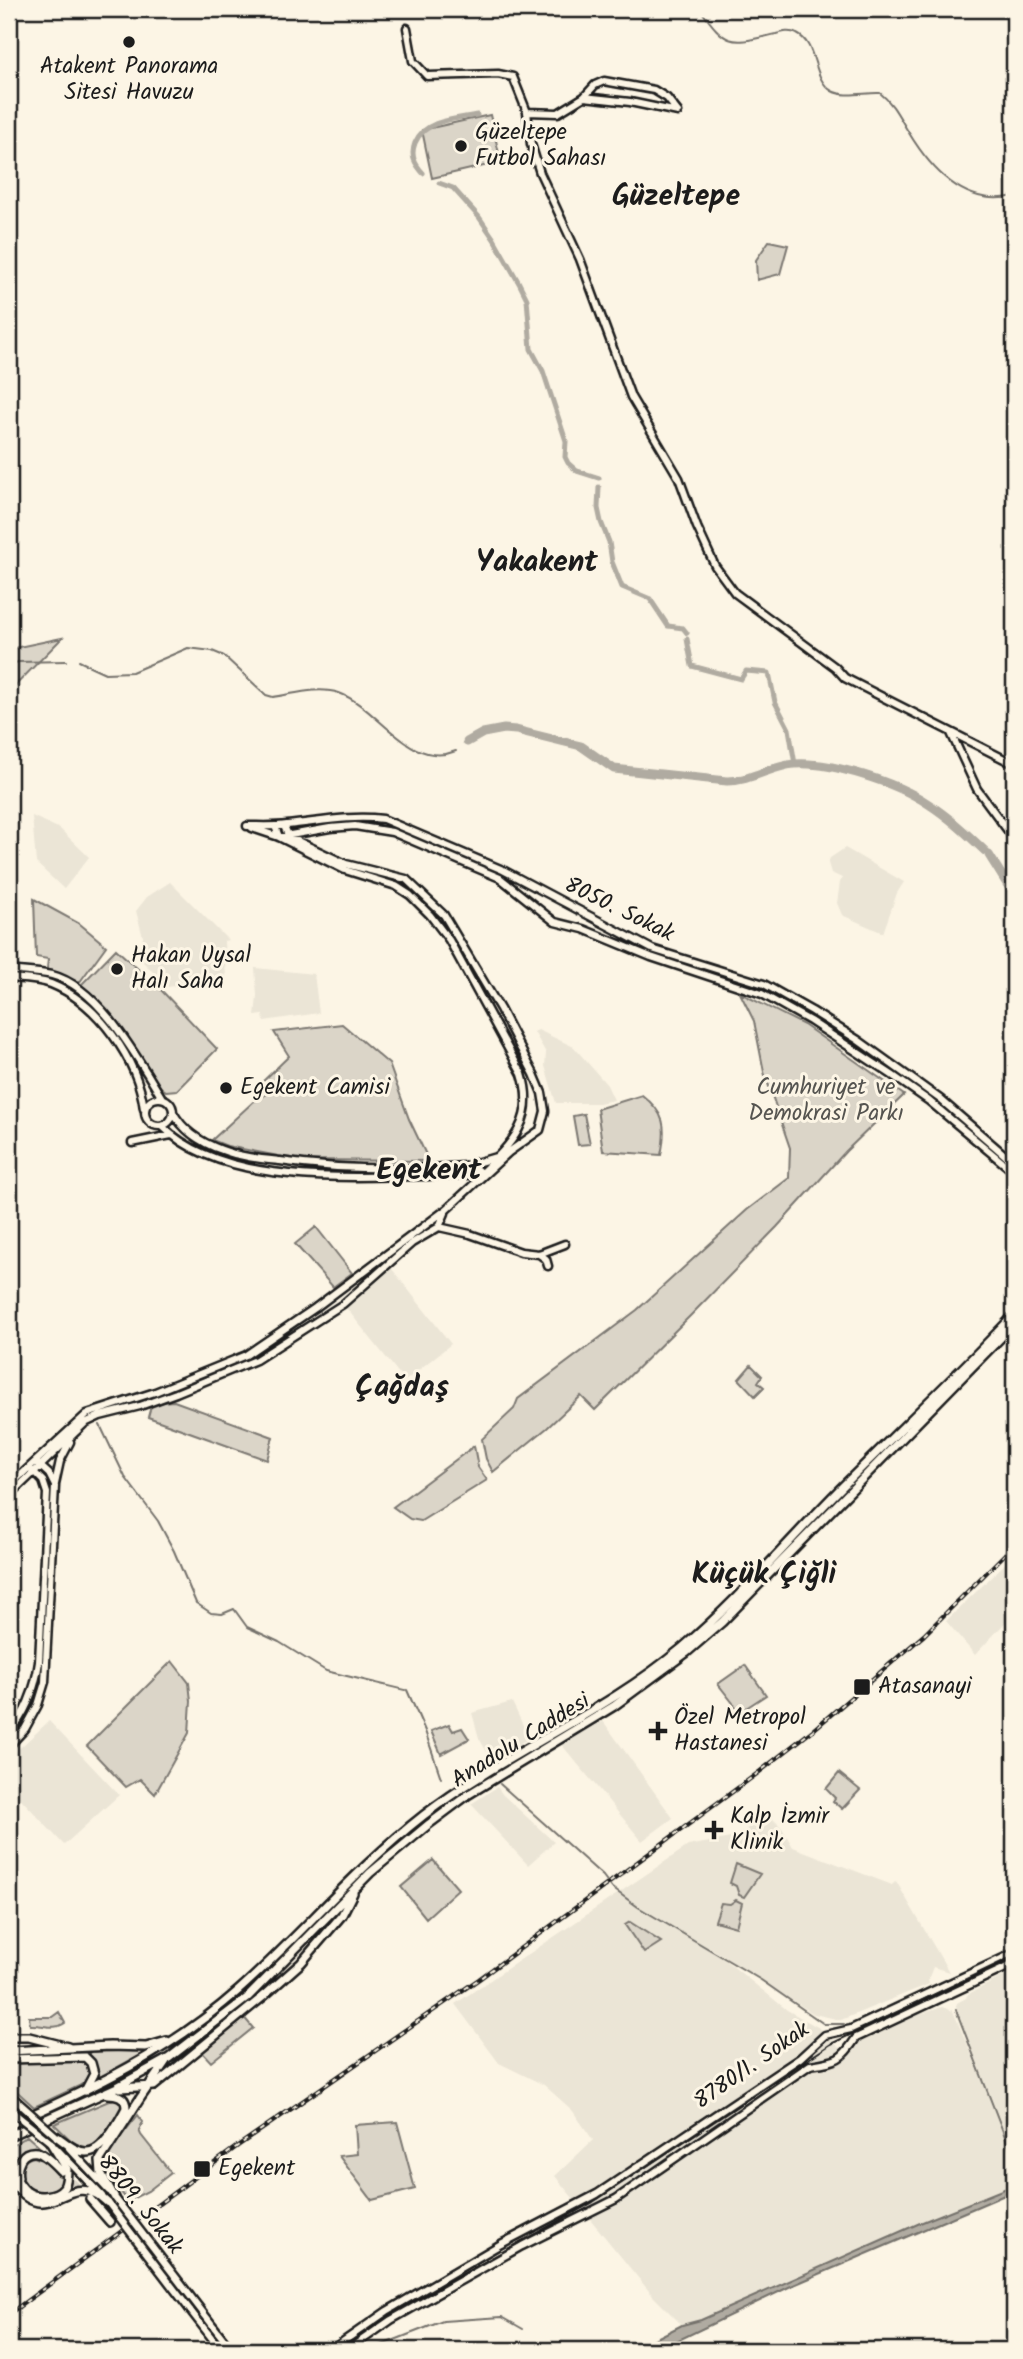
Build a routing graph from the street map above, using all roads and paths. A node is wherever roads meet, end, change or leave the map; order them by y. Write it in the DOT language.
graph roads {
  1 [pos="407,28"];
  2 [pos="584,97"];
  3 [pos="527,111"];
  4 [pos="951,733"];
  5 [pos="1014,764"];
  6 [pos="275,826"];
  7 [pos="284,826"];
  8 [pos="279,837"];
  9 [pos="289,837"];
  10 [pos="1014,839"];
  11 [pos="9,970"];
  12 [pos="9,978"];
  13 [pos="99,1008"];
  14 [pos="93,1013"];
  15 [pos="162,1098"];
  16 [pos="144,1109"];
  17 [pos="173,1112"];
  18 [pos="162,1126"];
  19 [pos="171,1135"];
  20 [pos="132,1143"];
  21 [pos="497,1157"];
  22 [pos="1014,1163"];
  23 [pos="466,1166"];
  24 [pos="1014,1171"];
  25 [pos="481,1175"];
  26 [pos="464,1176"];
  27 [pos="465,1193"];
  28 [pos="447,1209"];
  29 [pos="439,1227"];
  30 [pos="565,1244"];
  31 [pos="539,1254"];
  32 [pos="548,1266"];
  33 [pos="1014,1315"];
  34 [pos="1014,1324"];
  35 [pos="73,1436"];
  36 [pos="35,1466"];
  37 [pos="9,1486"];
  38 [pos="55,1486"];
  39 [pos="9,1496"];
  40 [pos="9,1732"];
  41 [pos="9,1746"];
  42 [pos="354,1889"];
  43 [pos="1014,1953"];
  44 [pos="1014,1964"];
  45 [pos="944,1985"];
  46 [pos="948,1994"];
  47 [pos="184,2034"];
  48 [pos="9,2037"];
  49 [pos="72,2048"];
  50 [pos="9,2051"];
  51 [pos="169,2058"];
  52 [pos="9,2059"];
  53 [pos="149,2087"];
  54 [pos="115,2088"];
  55 [pos="85,2091"];
  56 [pos="9,2094"];
  57 [pos="103,2094"];
  58 [pos="9,2109"];
  59 [pos="9,2125"];
  60 [pos="22,2130"];
  61 [pos="9,2136"];
  62 [pos="57,2136"];
  63 [pos="9,2142"];
  64 [pos="50,2142"];
  65 [pos="9,2167"];
  66 [pos="61,2171"];
  67 [pos="9,2178"];
  68 [pos="19,2181"];
  69 [pos="90,2199"];
  70 [pos="112,2201"];
  71 [pos="110,2222"];
  72 [pos="211,2330"];
  73 [pos="221,2350"];
  74 [pos="232,2350"];
  75 [pos="331,2350"];
  76 [pos="348,2350"];
  1 -- 3 [label="street"];
  2 -- 2 [label="street"];
  2 -- 3 [label="street"];
  3 -- 4 [label="street"];
  4 -- 5 [label="street"];
  4 -- 10 [label="street"];
  6 -- 7 [label="street, 8050. Sokak"];
  6 -- 8 [label="street"];
  6 -- 8 [label="street, 8050. Sokak"];
  7 -- 9 [label="street"];
  7 -- 22 [label="street, 8050. Sokak"];
  8 -- 9 [label="street"];
  8 -- 21 [label="street"];
  9 -- 24 [label="street, 8050. Sokak"];
  9 -- 25 [label="street"];
  11 -- 13 [label="street"];
  12 -- 14 [label="street"];
  13 -- 14 [label="street"];
  13 -- 15 [label="street"];
  14 -- 16 [label="street"];
  15 -- 16 [label="street"];
  15 -- 17 [label="street"];
  16 -- 18 [label="street"];
  17 -- 18 [label="street"];
  17 -- 23 [label="street"];
  18 -- 19 [label="street"];
  19 -- 20 [label="street"];
  19 -- 26 [label="street"];
  21 -- 23 [label="street"];
  21 -- 25 [label="street"];
  23 -- 25 [label="street"];
  25 -- 26 [label="street"];
  25 -- 27 [label="street"];
  26 -- 27 [label="street"];
  27 -- 28 [label="street"];
  28 -- 29 [label="street"];
  28 -- 36 [label="street"];
  29 -- 31 [label="street"];
  29 -- 35 [label="street"];
  30 -- 31 [label="street"];
  31 -- 32 [label="street"];
  33 -- 47 [label="highway, Anadolu Caddesi"];
  34 -- 42 [label="highway, Anadolu Caddesi"];
  35 -- 36 [label="street"];
  35 -- 38 [label="street"];
  36 -- 37 [label="street"];
  36 -- 38 [label="street"];
  36 -- 39 [label="street"];
  36 -- 40 [label="street"];
  38 -- 41 [label="street"];
  42 -- 51 [label="highway, Anadolu Caddesi"];
  42 -- 53 [label="highway"];
  43 -- 45 [label="street, 8780/1. Sokak"];
  44 -- 46 [label="street, 8780/1. Sokak"];
  45 -- 46 [label="street"];
  45 -- 75 [label="street, 8780/1. Sokak"];
  46 -- 76 [label="street, 8780/1. Sokak"];
  47 -- 49 [label="highway"];
  47 -- 55 [label="highway, Anadolu Caddesi"];
  48 -- 49 [label="highway"];
  49 -- 50 [label="highway"];
  51 -- 53 [label="highway"];
  51 -- 54 [label="highway, Anadolu Caddesi"];
  52 -- 55 [label="highway"];
  53 -- 54 [label="highway"];
  53 -- 70 [label="highway"];
  54 -- 57 [label="highway, Anadolu Caddesi"];
  55 -- 59 [label="highway, Anadolu Caddesi"];
  56 -- 62 [label="street, 8809. Sokak, bridge"];
  57 -- 60 [label="highway, Anadolu Caddesi"];
  57 -- 62 [label="highway"];
  58 -- 64 [label="street, 8809. Sokak, bridge"];
  60 -- 61 [label="highway, Anadolu Caddesi"];
  60 -- 63 [label="highway"];
  62 -- 70 [label="street, 8809. Sokak"];
  64 -- 68 [label="highway"];
  64 -- 70 [label="street, 8809. Sokak"];
  65 -- 68 [label="highway"];
  66 -- 68 [label="highway"];
  67 -- 70 [label="highway"];
  69 -- 71 [label="highway"];
  70 -- 72 [label="street, 8809. Sokak, bridge"];
  72 -- 73 [label="street, 8809. Sokak"];
  72 -- 74 [label="street, 8809. Sokak"];
}
